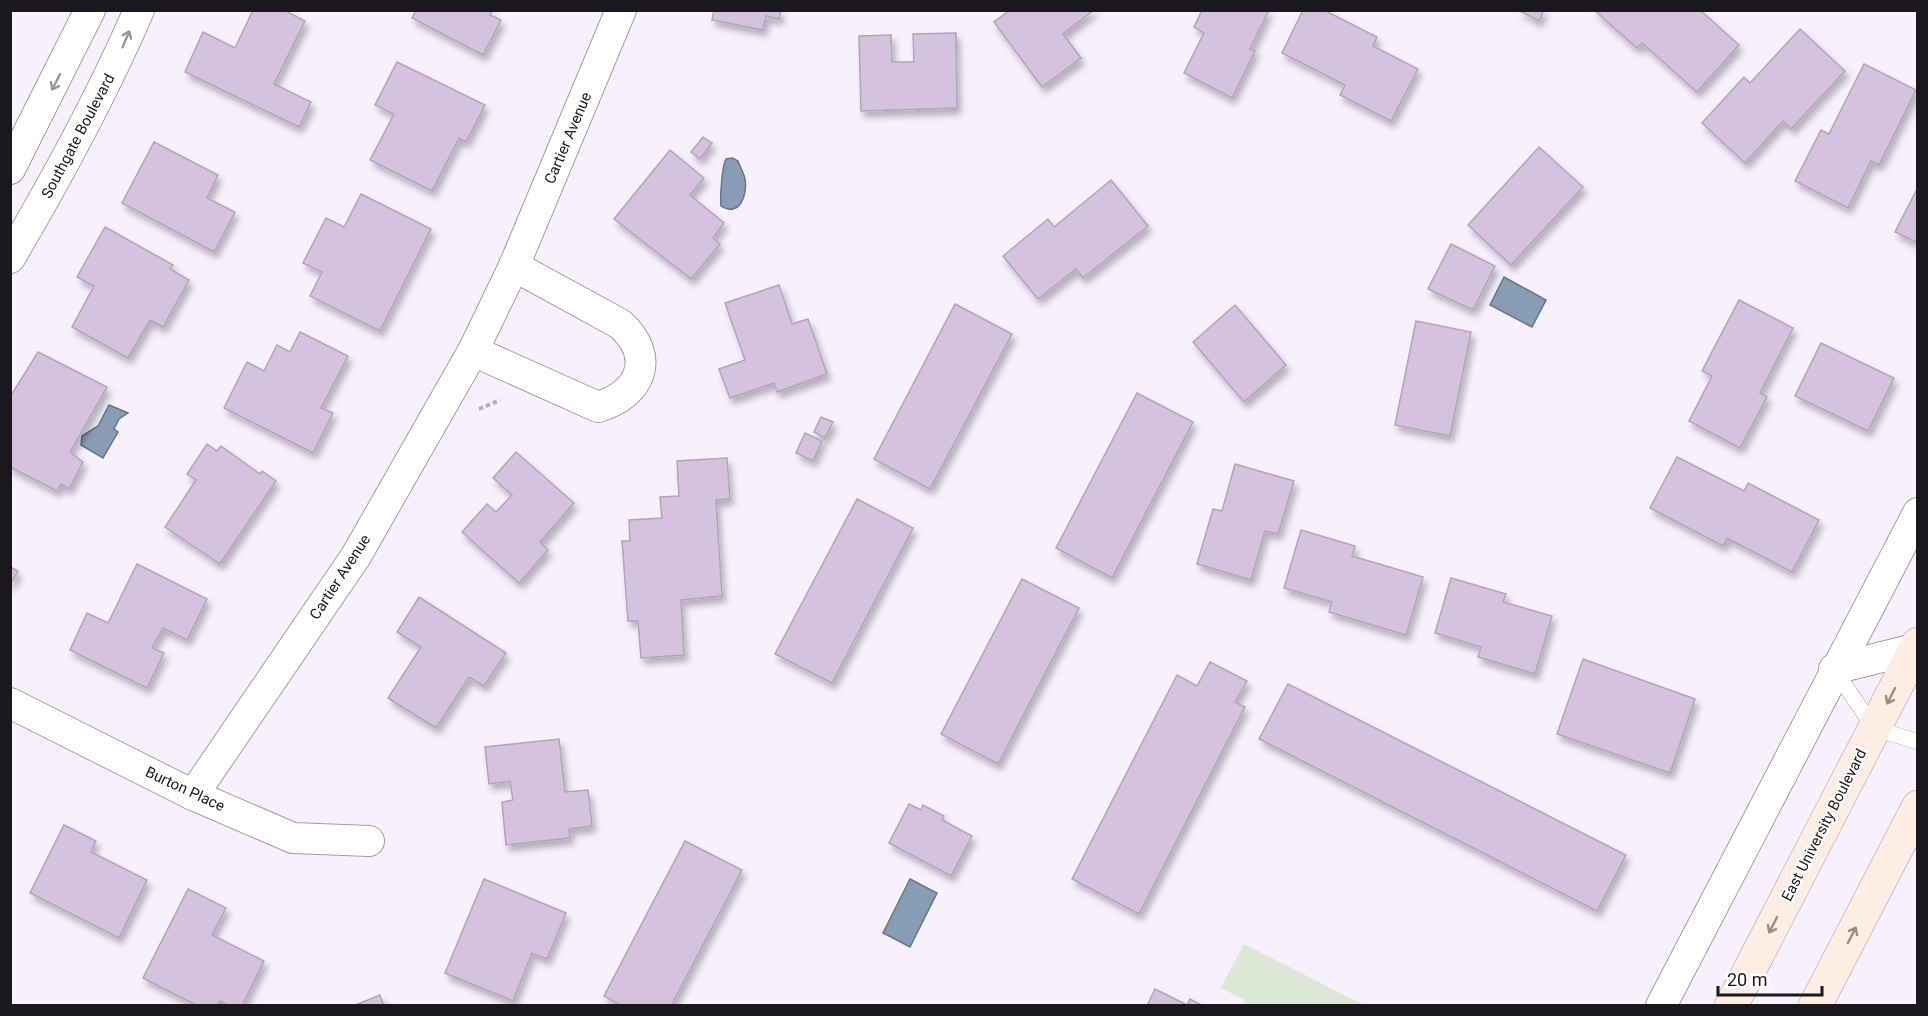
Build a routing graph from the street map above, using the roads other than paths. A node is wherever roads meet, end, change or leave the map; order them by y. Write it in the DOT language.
graph roads {
  1 [pos="90,10"];
  2 [pos="139,10"];
  3 [pos="621,10"];
  4 [pos="10,169"];
  5 [pos="10,258"];
  6 [pos="514,266"];
  7 [pos="473,351"];
  8 [pos="1917,513"];
  9 [pos="1916,648"];
  10 [pos="1834,669"];
  11 [pos="10,703"];
  12 [pos="1874,728"];
  13 [pos="1917,742"];
  14 [pos="193,795"];
  15 [pos="1917,807"];
  16 [pos="369,841"];
  17 [pos="1661,1005"];
  18 [pos="1731,1005"];
  19 [pos="1815,1005"];
  1 -- 4 [label="street, one-way"];
  5 -- 2 [label="street, Southgate Boulevard, one-way"];
  3 -- 6 [label="street, Cartier Avenue"];
  6 -- 7 [label="street, Cartier Avenue"];
  6 -- 7 [label="street"];
  7 -- 14 [label="street, Cartier Avenue"];
  8 -- 10 [label="street"];
  9 -- 10 [label="street"];
  9 -- 12 [label="street, East University Boulevard, one-way"];
  10 -- 12 [label="lane"];
  10 -- 17 [label="street"];
  11 -- 14 [label="street, Burton Place"];
  12 -- 13 [label="lane"];
  12 -- 18 [label="street, East University Boulevard, one-way"];
  14 -- 16 [label="street, Burton Place"];
  19 -- 15 [label="street, one-way"];
}
